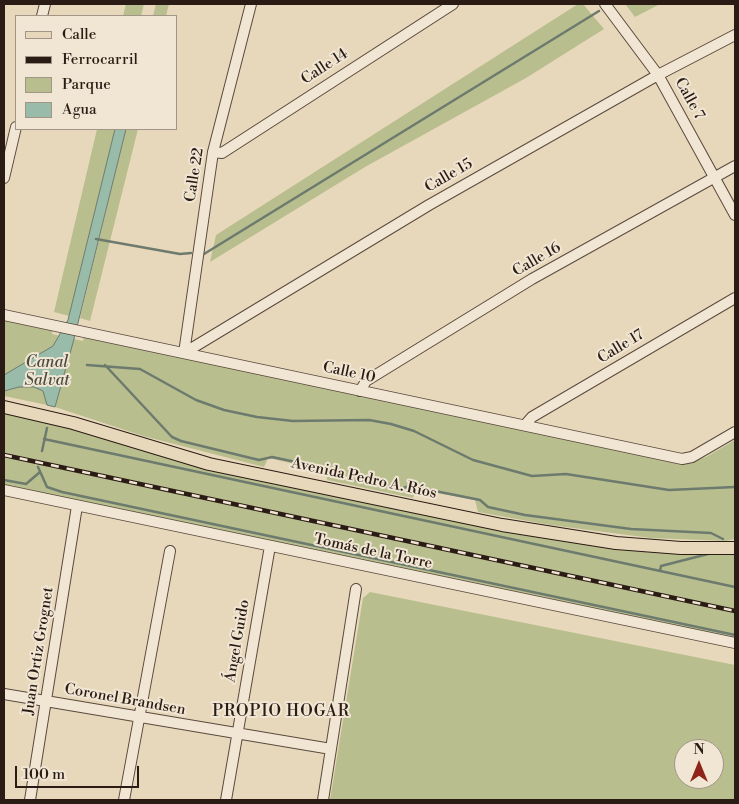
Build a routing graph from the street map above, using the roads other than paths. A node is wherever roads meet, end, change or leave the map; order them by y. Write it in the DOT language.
graph roads {
  1 [pos="250,4"];
  2 [pos="453,4"];
  3 [pos="605,4"];
  4 [pos="735,35"];
  5 [pos="658,75"];
  6 [pos="8,138"];
  7 [pos="213,152"];
  8 [pos="735,166"];
  9 [pos="715,176"];
  10 [pos="4,178"];
  11 [pos="735,215"];
  12 [pos="735,298"];
  13 [pos="4,315"];
  14 [pos="184,353"];
  15 [pos="360,391"];
  16 [pos="4,407"];
  17 [pos="525,426"];
  18 [pos="735,432"];
  19 [pos="4,490"];
  20 [pos="77,506"];
  21 [pos="270,546"];
  22 [pos="732,546"];
  23 [pos="170,551"];
  24 [pos="356,588"];
  25 [pos="735,644"];
  26 [pos="4,694"];
  27 [pos="46,701"];
  28 [pos="140,717"];
  29 [pos="237,734"];
  30 [pos="331,749"];
  31 [pos="30,800"];
  32 [pos="124,800"];
  33 [pos="226,800"];
  34 [pos="323,800"];
  1 -- 7 [label="street, Calle 22"];
  2 -- 7 [label="street, Calle 14"];
  3 -- 5 [label="street, Calle 7"];
  4 -- 5 [label="street, Calle 15"];
  5 -- 9 [label="street, Calle 7"];
  5 -- 14 [label="street, Calle 15"];
  6 -- 10 [label="street"];
  7 -- 14 [label="street, Calle 22"];
  8 -- 9 [label="street, Calle 16"];
  9 -- 11 [label="street, Calle 7"];
  9 -- 15 [label="street, Calle 16"];
  12 -- 17 [label="street, Calle 17"];
  13 -- 14 [label="street, Calle 10"];
  14 -- 15 [label="street, Calle 10"];
  15 -- 17 [label="street, Calle 10"];
  16 -- 22 [label="main road, Avenida Pedro A. Ríos"];
  17 -- 18 [label="street, Calle 10"];
  19 -- 20 [label="street, Tomás de la Torre"];
  20 -- 21 [label="street, Tomás de la Torre"];
  20 -- 27 [label="street, Juan Ortiz Grognet"];
  21 -- 25 [label="street, Tomás de la Torre"];
  21 -- 29 [label="street, Ángel Guido"];
  23 -- 28 [label="street"];
  24 -- 30 [label="street"];
  26 -- 27 [label="street, Coronel Brandsen"];
  27 -- 28 [label="street, Coronel Brandsen"];
  27 -- 31 [label="street, Juan Ortiz Grognet"];
  28 -- 29 [label="street, Coronel Brandsen"];
  28 -- 32 [label="street"];
  29 -- 30 [label="street, Coronel Brandsen"];
  29 -- 33 [label="street, Ángel Guido"];
  30 -- 34 [label="street"];
}
